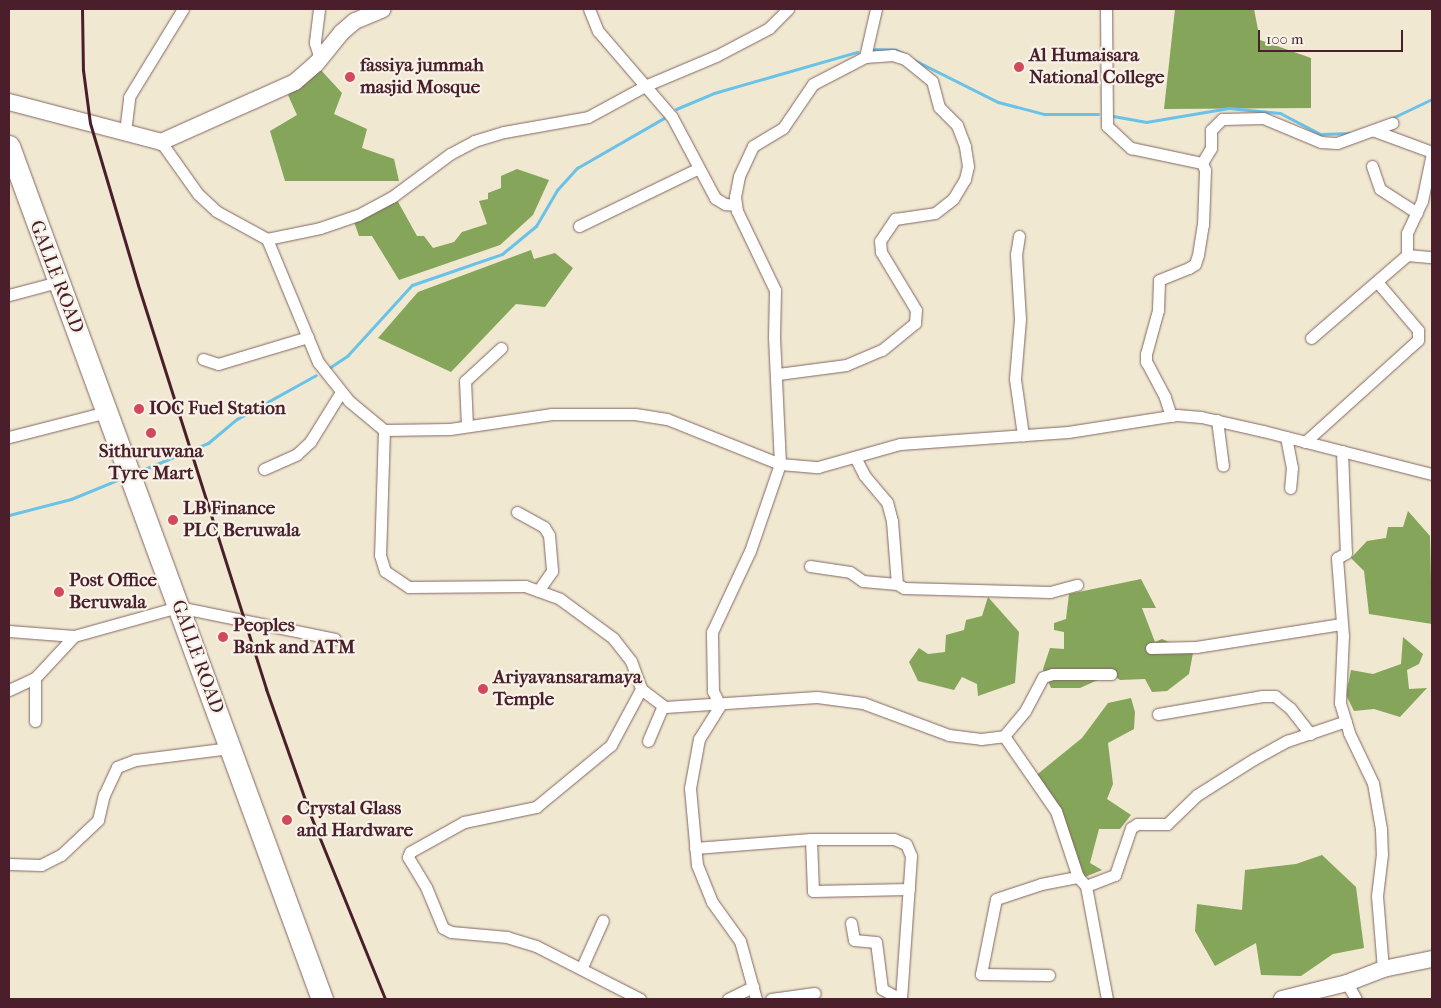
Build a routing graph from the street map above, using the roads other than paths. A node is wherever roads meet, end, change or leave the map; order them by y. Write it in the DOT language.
graph roads {
  1 [pos="184,9"];
  2 [pos="319,9"];
  3 [pos="383,9"];
  4 [pos="589,9"];
  5 [pos="788,9"];
  6 [pos="876,9"];
  7 [pos="1106,9"];
  8 [pos="865,57"];
  9 [pos="320,59"];
  10 [pos="647,85"];
  11 [pos="9,102"];
  12 [pos="1392,123"];
  13 [pos="1375,131"];
  14 [pos="124,132"];
  15 [pos="161,142"];
  16 [pos="1432,152"];
  17 [pos="10,154"];
  18 [pos="1202,163"];
  19 [pos="1372,166"];
  20 [pos="699,168"];
  21 [pos="736,205"];
  22 [pos="1417,213"];
  23 [pos="579,226"];
  24 [pos="1019,236"];
  25 [pos="267,239"];
  26 [pos="1407,255"];
  27 [pos="1432,257"];
  28 [pos="58,282"];
  29 [pos="1378,283"];
  30 [pos="9,295"];
  31 [pos="308,337"];
  32 [pos="1311,338"];
  33 [pos="501,348"];
  34 [pos="203,359"];
  35 [pos="778,374"];
  36 [pos="341,392"];
  37 [pos="107,412"];
  38 [pos="1171,416"];
  39 [pos="1217,420"];
  40 [pos="467,426"];
  41 [pos="384,430"];
  42 [pos="1023,435"];
  43 [pos="9,437"];
  44 [pos="1286,437"];
  45 [pos="1305,442"];
  46 [pos="1342,451"];
  47 [pos="855,457"];
  48 [pos="780,464"];
  49 [pos="1223,466"];
  50 [pos="264,469"];
  51 [pos="1432,474"];
  52 [pos="1290,488"];
  53 [pos="517,512"];
  54 [pos="810,566"];
  55 [pos="898,584"];
  56 [pos="1077,585"];
  57 [pos="538,591"];
  58 [pos="178,607"];
  59 [pos="1341,624"];
  60 [pos="9,631"];
  61 [pos="74,636"];
  62 [pos="335,639"];
  63 [pos="1151,648"];
  64 [pos="1112,674"];
  65 [pos="35,678"];
  66 [pos="641,689"];
  67 [pos="9,690"];
  68 [pos="663,706"];
  69 [pos="720,706"];
  70 [pos="1158,714"];
  71 [pos="35,721"];
  72 [pos="1346,721"];
  73 [pos="1310,734"];
  74 [pos="1004,736"];
  75 [pos="648,741"];
  76 [pos="230,748"];
  77 [pos="811,839"];
  78 [pos="695,848"];
  79 [pos="9,864"];
  80 [pos="1082,882"];
  81 [pos="909,889"];
  82 [pos="603,920"];
  83 [pos="851,923"];
  84 [pos="1432,959"];
  85 [pos="582,967"];
  86 [pos="1383,969"];
  87 [pos="1048,975"];
  88 [pos="1347,983"];
  89 [pos="753,987"];
  90 [pos="815,993"];
  91 [pos="322,999"];
  92 [pos="640,999"];
  93 [pos="728,999"];
  94 [pos="756,999"];
  95 [pos="771,999"];
  96 [pos="901,999"];
  97 [pos="1107,999"];
  98 [pos="1282,999"];
  99 [pos="1356,999"];
  1 -- 14 [label="street"];
  2 -- 9 [label="street"];
  3 -- 9 [label="street"];
  4 -- 10 [label="street"];
  5 -- 10 [label="street"];
  6 -- 8 [label="street"];
  7 -- 18 [label="street"];
  8 -- 21 [label="street"];
  8 -- 35 [label="street"];
  9 -- 15 [label="street"];
  10 -- 20 [label="street"];
  10 -- 25 [label="street"];
  11 -- 14 [label="street"];
  12 -- 13 [label="street"];
  13 -- 16 [label="street"];
  13 -- 18 [label="street"];
  14 -- 15 [label="street"];
  15 -- 25 [label="street"];
  16 -- 22 [label="street"];
  17 -- 28 [label="highway, GALLE ROAD"];
  18 -- 38 [label="street"];
  19 -- 22 [label="street"];
  20 -- 21 [label="street"];
  20 -- 23 [label="street"];
  21 -- 35 [label="street"];
  22 -- 26 [label="street"];
  24 -- 42 [label="street"];
  25 -- 31 [label="street"];
  26 -- 27 [label="street"];
  26 -- 29 [label="street"];
  28 -- 30 [label="street"];
  28 -- 37 [label="highway, GALLE ROAD"];
  29 -- 32 [label="street"];
  29 -- 45 [label="street"];
  31 -- 34 [label="street"];
  31 -- 36 [label="street"];
  33 -- 40 [label="street"];
  35 -- 48 [label="street"];
  36 -- 41 [label="street"];
  36 -- 50 [label="street"];
  37 -- 43 [label="street"];
  37 -- 58 [label="highway, GALLE ROAD"];
  38 -- 39 [label="street"];
  38 -- 42 [label="street"];
  39 -- 44 [label="street"];
  39 -- 49 [label="street"];
  40 -- 41 [label="street"];
  40 -- 48 [label="street"];
  41 -- 57 [label="street"];
  42 -- 47 [label="street"];
  44 -- 45 [label="street"];
  44 -- 52 [label="street"];
  45 -- 46 [label="street"];
  46 -- 51 [label="street"];
  46 -- 59 [label="street"];
  47 -- 48 [label="street"];
  47 -- 55 [label="street"];
  48 -- 69 [label="street"];
  53 -- 57 [label="street"];
  54 -- 55 [label="street"];
  55 -- 56 [label="street"];
  57 -- 66 [label="street"];
  58 -- 61 [label="street"];
  58 -- 62 [label="street"];
  58 -- 76 [label="highway, GALLE ROAD"];
  59 -- 63 [label="street"];
  59 -- 72 [label="street"];
  60 -- 61 [label="street"];
  61 -- 65 [label="street"];
  64 -- 74 [label="street"];
  65 -- 67 [label="street"];
  65 -- 71 [label="street"];
  66 -- 68 [label="street"];
  66 -- 85 [label="street"];
  68 -- 69 [label="street"];
  68 -- 75 [label="street"];
  69 -- 74 [label="street"];
  69 -- 78 [label="street"];
  70 -- 73 [label="street"];
  72 -- 73 [label="street"];
  72 -- 86 [label="street"];
  73 -- 80 [label="street"];
  74 -- 80 [label="street"];
  76 -- 79 [label="street"];
  76 -- 91 [label="highway, GALLE ROAD"];
  77 -- 78 [label="street"];
  77 -- 81 [label="street"];
  77 -- 81 [label="street"];
  78 -- 89 [label="street"];
  80 -- 87 [label="street"];
  80 -- 97 [label="street"];
  81 -- 96 [label="street"];
  82 -- 85 [label="street"];
  83 -- 96 [label="street"];
  84 -- 86 [label="street"];
  85 -- 92 [label="street"];
  86 -- 88 [label="street"];
  88 -- 98 [label="street"];
  88 -- 99 [label="street"];
  89 -- 93 [label="street"];
  89 -- 94 [label="street"];
  90 -- 95 [label="street"];
}
